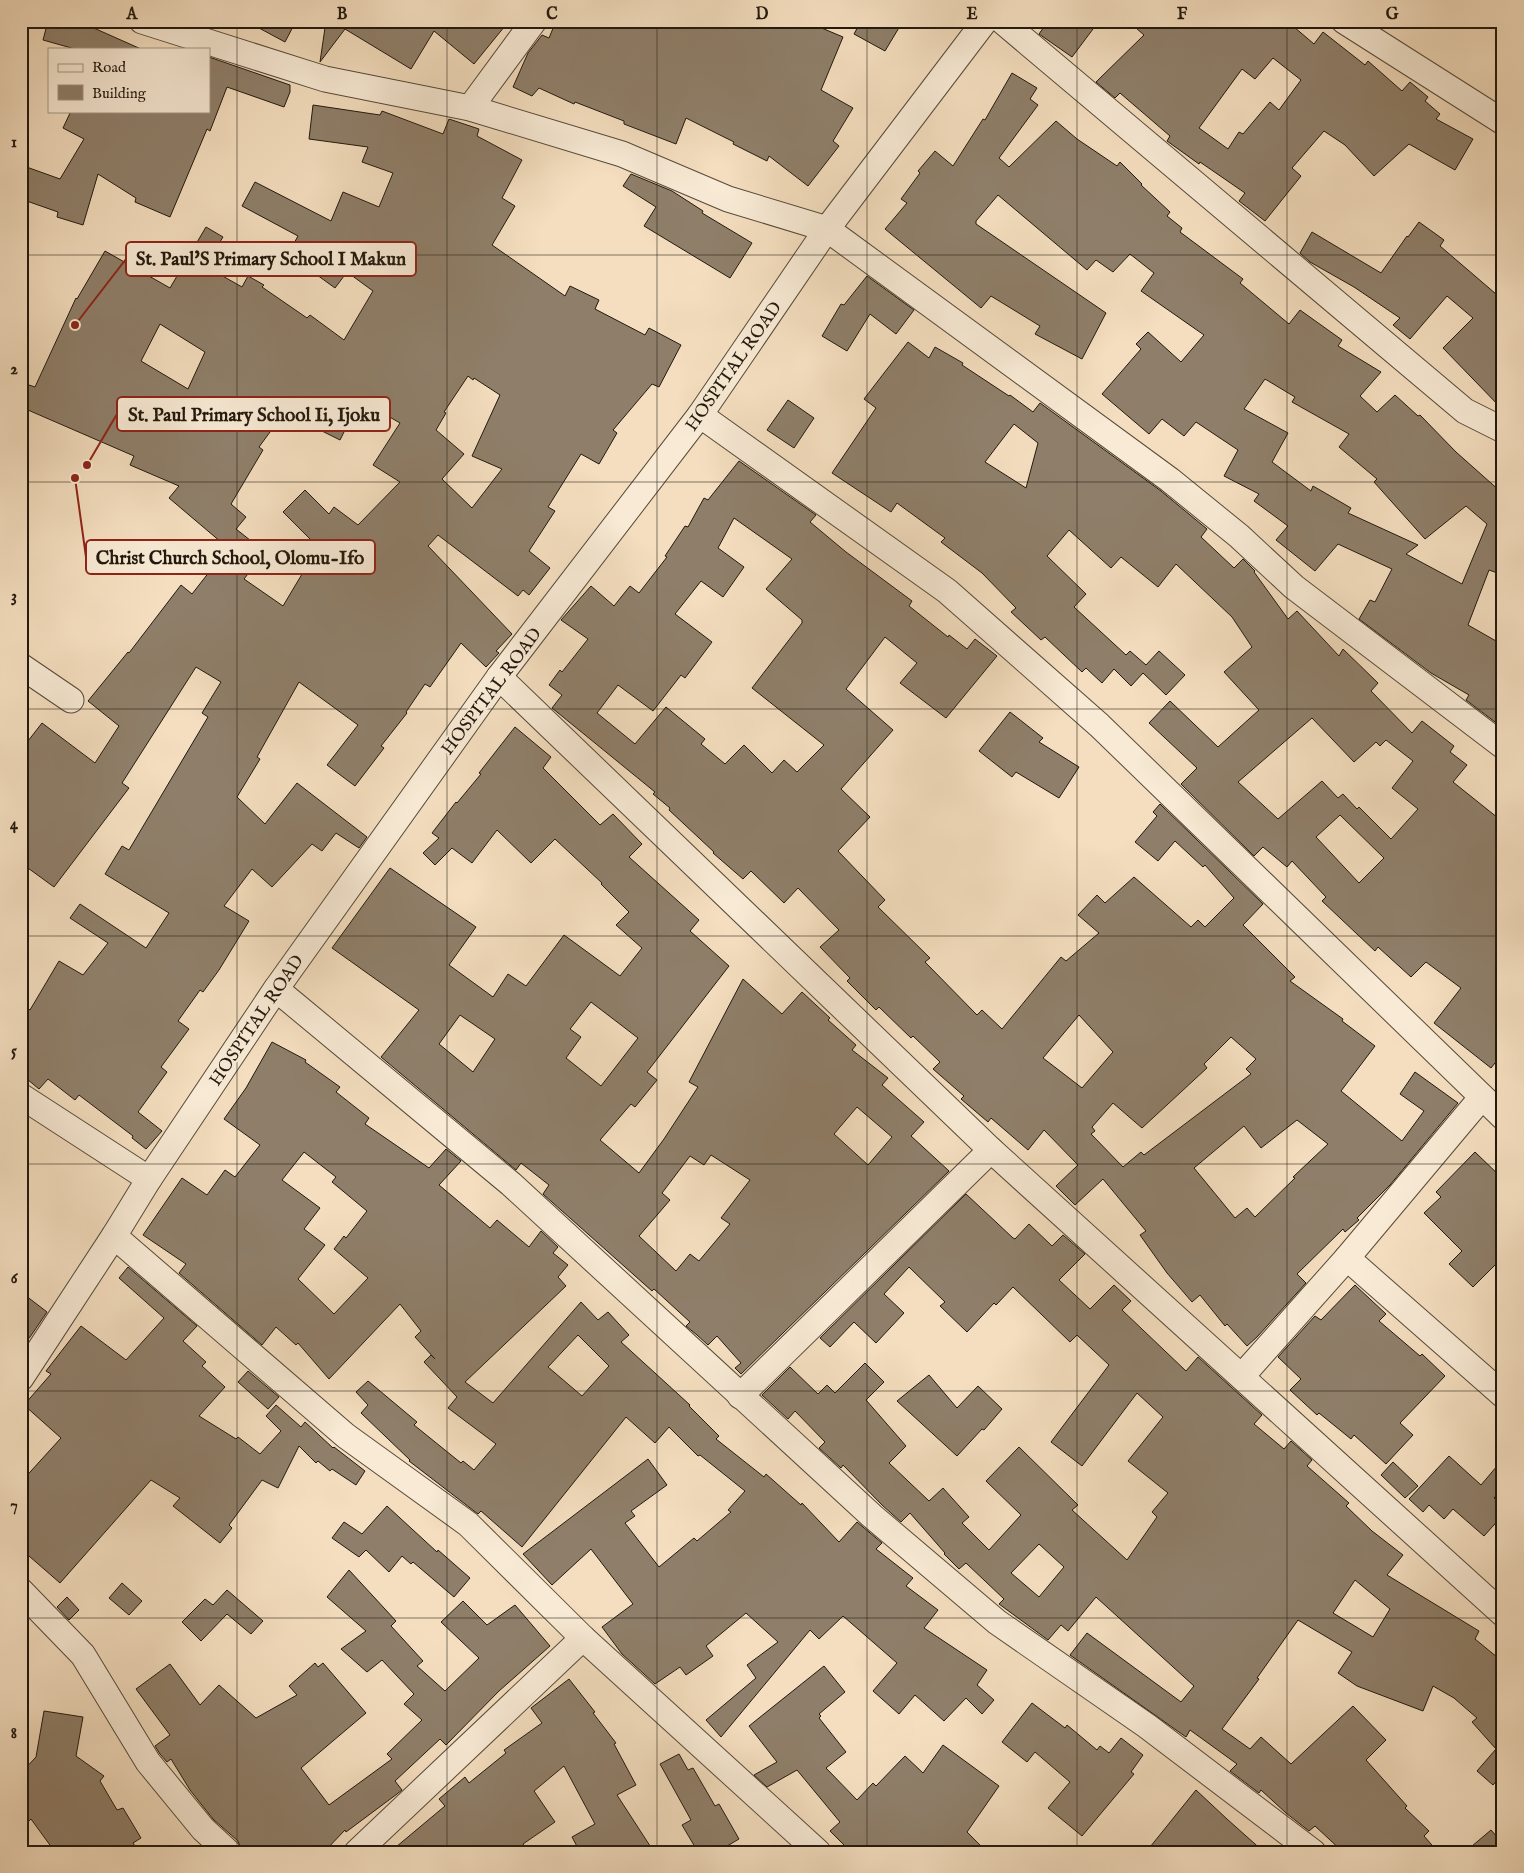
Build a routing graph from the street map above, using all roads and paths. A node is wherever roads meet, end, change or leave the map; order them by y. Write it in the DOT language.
graph roads {
  1 [pos="142,21"];
  2 [pos="534,21"];
  3 [pos="985,21"];
  4 [pos="1002,21"];
  5 [pos="1344,21"];
  6 [pos="470,108"];
  7 [pos="1503,122"];
  8 [pos="827,229"];
  9 [pos="700,415"];
  10 [pos="1503,430"];
  11 [pos="21,666"];
  12 [pos="499,677"];
  13 [pos="71,700"];
  14 [pos="1503,746"];
  15 [pos="276,989"];
  16 [pos="21,1096"];
  17 [pos="1482,1097"];
  18 [pos="1503,1117"];
  19 [pos="991,1150"];
  20 [pos="149,1179"];
  21 [pos="114,1236"];
  22 [pos="1348,1258"];
  23 [pos="1242,1376"];
  24 [pos="21,1378"];
  25 [pos="1503,1395"];
  26 [pos="740,1396"];
  27 [pos="21,1591"];
  28 [pos="1503,1614"];
  29 [pos="583,1638"];
  30 [pos="1306,1849"];
  31 [pos="228,1852"];
  32 [pos="357,1852"];
  33 [pos="818,1852"];
  1 -- 6 [label="street"];
  2 -- 6 [label="street"];
  3 -- 8 [label="street, HOSPITAL ROAD"];
  4 -- 10 [label="street"];
  5 -- 7 [label="street"];
  6 -- 8 [label="street"];
  8 -- 9 [label="street, HOSPITAL ROAD"];
  8 -- 14 [label="street"];
  9 -- 12 [label="street, HOSPITAL ROAD"];
  9 -- 17 [label="street"];
  11 -- 13 [label="street"];
  12 -- 15 [label="street, HOSPITAL ROAD"];
  12 -- 19 [label="street"];
  15 -- 20 [label="street, HOSPITAL ROAD"];
  15 -- 26 [label="street"];
  16 -- 20 [label="street"];
  17 -- 18 [label="street"];
  17 -- 22 [label="street"];
  19 -- 23 [label="street"];
  19 -- 26 [label="street"];
  20 -- 21 [label="street, HOSPITAL ROAD"];
  21 -- 24 [label="street, HOSPITAL ROAD"];
  21 -- 29 [label="street"];
  22 -- 23 [label="street"];
  22 -- 25 [label="street"];
  23 -- 28 [label="street"];
  26 -- 30 [label="street"];
  27 -- 31 [label="street"];
  29 -- 32 [label="street"];
  29 -- 33 [label="street"];
}
